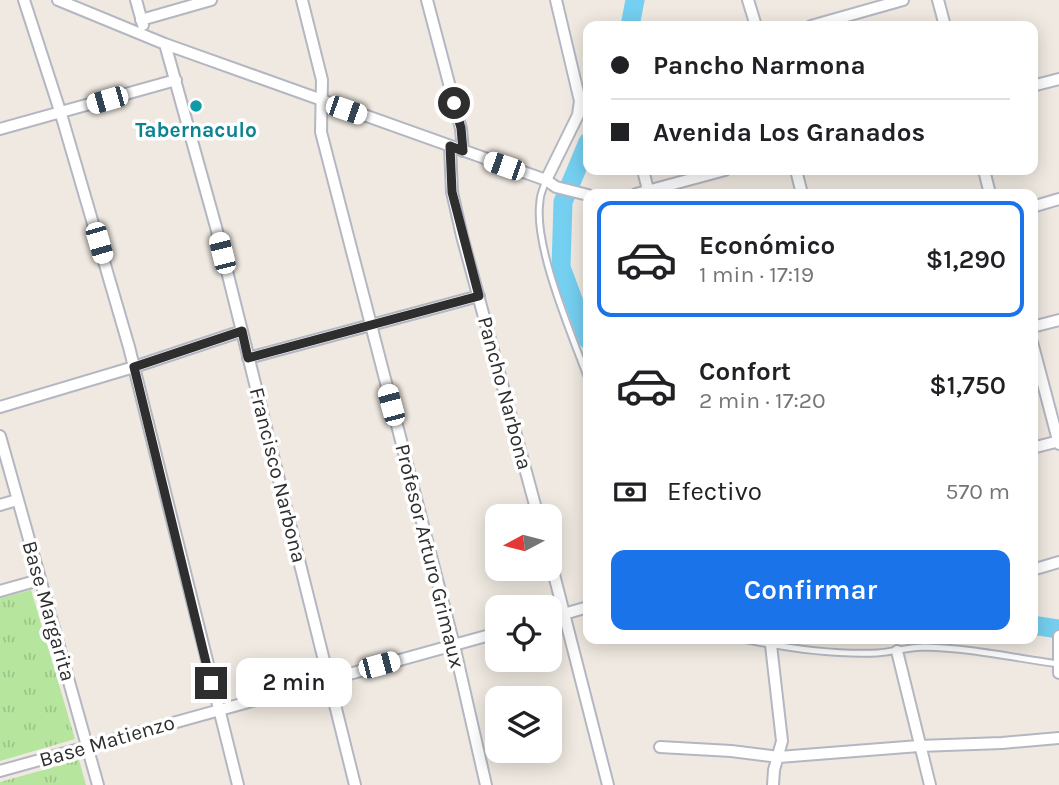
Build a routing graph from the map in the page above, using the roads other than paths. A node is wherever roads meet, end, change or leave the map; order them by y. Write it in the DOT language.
graph roads {
  1 [pos="24,0"];
  2 [pos="58,0"];
  3 [pos="136,0"];
  4 [pos="211,0"];
  5 [pos="302,0"];
  6 [pos="427,0"];
  7 [pos="556,0"];
  8 [pos="748,0"];
  9 [pos="903,0"];
  10 [pos="938,0"];
  11 [pos="141,20"];
  12 [pos="754,21"];
  13 [pos="829,21"];
  14 [pos="944,21"];
  15 [pos="146,35"];
  16 [pos="166,44"];
  17 [pos="1059,79"];
  18 [pos="176,80"];
  19 [pos="1038,84"];
  20 [pos="320,101"];
  21 [pos="61,114"];
  22 [pos="0,130"];
  23 [pos="450,146"];
  24 [pos="463,151"];
  25 [pos="708,175"];
  26 [pos="546,180"];
  27 [pos="662,189"];
  28 [pos="583,194"];
  29 [pos="1059,200"];
  30 [pos="1038,205"];
  31 [pos="479,296"];
  32 [pos="1059,320"];
  33 [pos="370,325"];
  34 [pos="1038,325"];
  35 [pos="242,331"];
  36 [pos="248,358"];
  37 [pos="1038,364"];
  38 [pos="583,366"];
  39 [pos="134,367"];
  40 [pos="0,407"];
  41 [pos="0,436"];
  42 [pos="1059,442"];
  43 [pos="1038,447"];
  44 [pos="18,500"];
  45 [pos="535,504"];
  46 [pos="0,505"];
  47 [pos="1059,562"];
  48 [pos="1038,568"];
  49 [pos="40,580"];
  50 [pos="556,581"];
  51 [pos="0,591"];
  52 [pos="583,609"];
  53 [pos="565,614"];
  54 [pos="562,615"];
  55 [pos="485,636"];
  56 [pos="1059,636"];
  57 [pos="766,644"];
  58 [pos="454,645"];
  59 [pos="771,645"];
  60 [pos="1059,646"];
  61 [pos="897,651"];
  62 [pos="1059,664"];
  63 [pos="1059,673"];
  64 [pos="329,679"];
  65 [pos="218,709"];
  66 [pos="1059,738"];
  67 [pos="88,746"];
  68 [pos="919,746"];
  69 [pos="660,747"];
  70 [pos="779,757"];
  71 [pos="0,771"];
  72 [pos="98,785"];
  73 [pos="238,785"];
  74 [pos="355,785"];
  75 [pos="486,785"];
  76 [pos="608,785"];
  77 [pos="773,785"];
  78 [pos="929,785"];
  1 -- 21 [label="street"];
  2 -- 15 [label="street"];
  3 -- 11 [label="street"];
  4 -- 11 [label="street"];
  5 -- 20 [label="street, Profesor Arturo Grimaux"];
  6 -- 24 [label="street"];
  7 -- 26 [label="street"];
  8 -- 12 [label="street"];
  9 -- 13 [label="street"];
  10 -- 14 [label="street"];
  11 -- 15 [label="street"];
  15 -- 16 [label="street"];
  16 -- 18 [label="street, Francisco Narbona"];
  16 -- 20 [label="street"];
  17 -- 19 [label="street"];
  18 -- 21 [label="street"];
  18 -- 35 [label="street, Francisco Narbona"];
  20 -- 23 [label="street"];
  20 -- 33 [label="street, Profesor Arturo Grimaux"];
  21 -- 22 [label="street"];
  21 -- 39 [label="street"];
  23 -- 24 [label="street"];
  23 -- 31 [label="street, Pancho Narbona"];
  24 -- 26 [label="street"];
  25 -- 27 [label="street"];
  26 -- 28 [label="street"];
  26 -- 38 [label="lane"];
  29 -- 30 [label="street"];
  31 -- 33 [label="street"];
  31 -- 45 [label="street, Pancho Narbona"];
  32 -- 34 [label="street"];
  33 -- 36 [label="street"];
  33 -- 58 [label="street, Profesor Arturo Grimaux"];
  35 -- 36 [label="street, Francisco Narbona"];
  35 -- 39 [label="street"];
  36 -- 64 [label="street, Francisco Narbona"];
  37 -- 42 [label="street"];
  39 -- 40 [label="street"];
  39 -- 65 [label="street"];
  41 -- 44 [label="street, Base Margarita"];
  42 -- 43 [label="street"];
  44 -- 46 [label="street"];
  44 -- 49 [label="street, Base Margarita"];
  47 -- 48 [label="street"];
  49 -- 51 [label="street"];
  49 -- 67 [label="street, Base Margarita"];
  50 -- 53 [label="street"];
  52 -- 53 [label="street"];
  53 -- 54 [label="street"];
  53 -- 76 [label="street"];
  55 -- 58 [label="street, Base Matienzo"];
  56 -- 60 [label="street"];
  57 -- 59 [label="lane"];
  58 -- 64 [label="street, Base Matienzo"];
  58 -- 75 [label="street, Profesor Arturo Grimaux"];
  59 -- 61 [label="lane"];
  59 -- 70 [label="street"];
  60 -- 62 [label="street"];
  61 -- 62 [label="lane"];
  61 -- 68 [label="street"];
  62 -- 63 [label="street"];
  64 -- 65 [label="street, Base Matienzo"];
  64 -- 74 [label="street, Francisco Narbona"];
  65 -- 67 [label="street, Base Matienzo"];
  65 -- 73 [label="street"];
  66 -- 68 [label="street"];
  67 -- 71 [label="street, Base Matienzo"];
  67 -- 72 [label="street, Base Margarita"];
  68 -- 70 [label="street"];
  68 -- 78 [label="street"];
  69 -- 70 [label="street"];
  70 -- 77 [label="street"];
}
